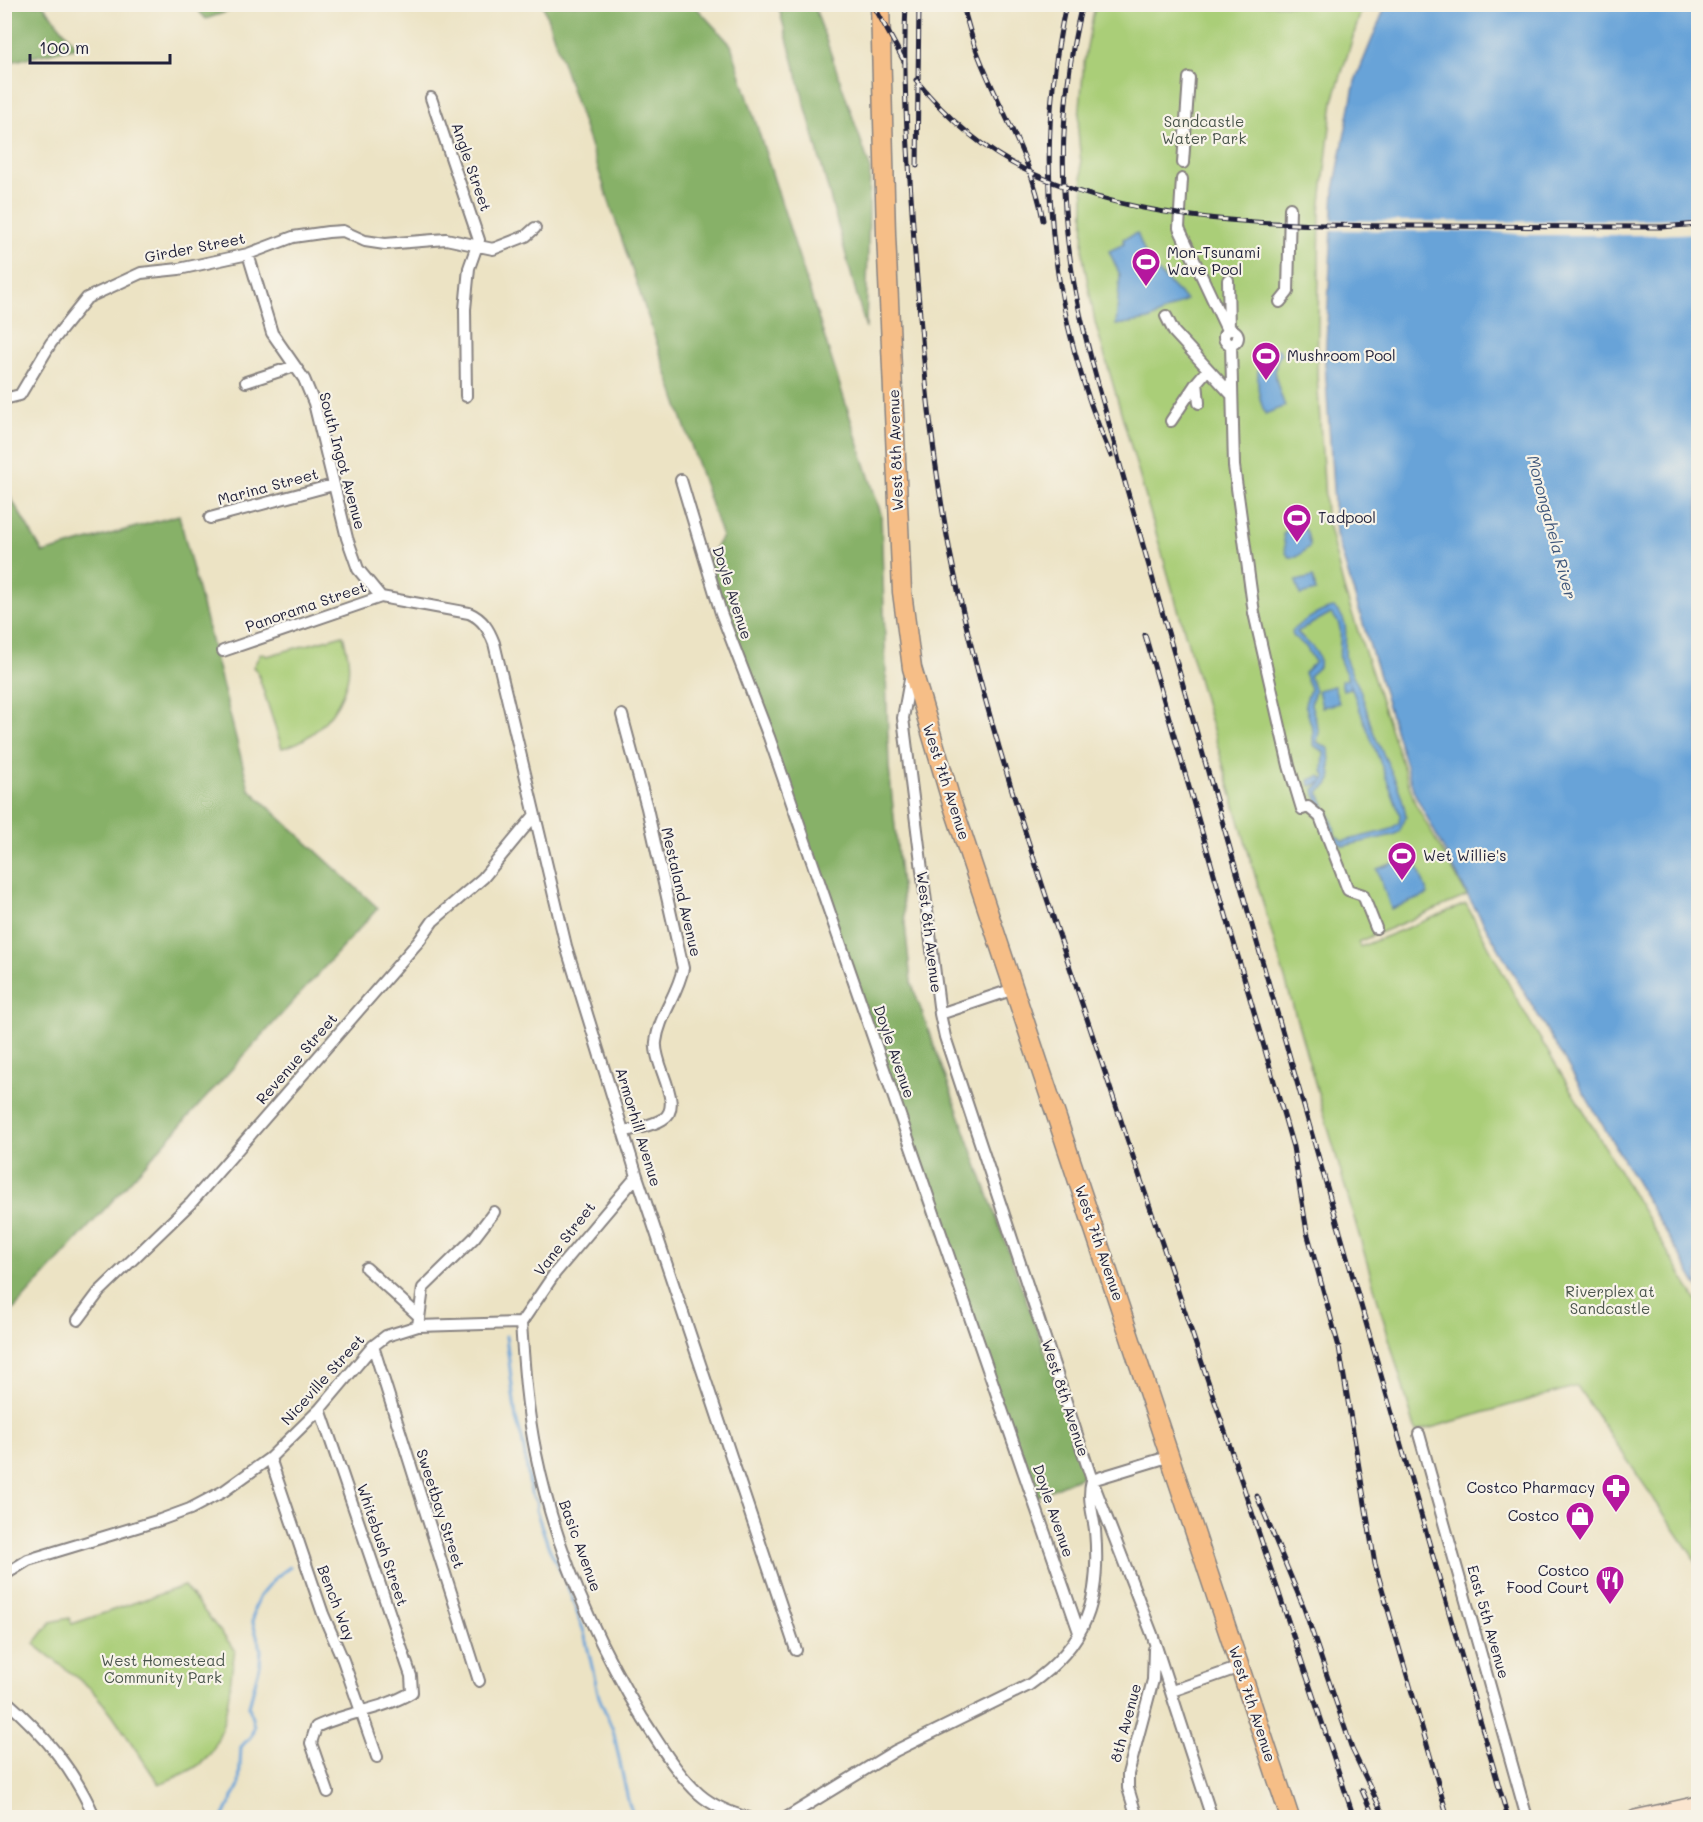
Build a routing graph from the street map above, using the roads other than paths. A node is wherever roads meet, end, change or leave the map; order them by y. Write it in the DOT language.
graph roads {
  1 [pos="880,4"];
  2 [pos="1189,78"];
  3 [pos="431,98"];
  4 [pos="1183,163"];
  5 [pos="1182,179"];
  6 [pos="1290,208"];
  7 [pos="535,228"];
  8 [pos="479,246"];
  9 [pos="248,254"];
  10 [pos="1228,280"];
  11 [pos="1228,296"];
  12 [pos="1213,302"];
  13 [pos="1280,302"];
  14 [pos="1166,316"];
  15 [pos="1228,330"];
  16 [pos="295,366"];
  17 [pos="1208,369"];
  18 [pos="246,382"];
  19 [pos="1197,382"];
  20 [pos="1231,394"];
  21 [pos="466,396"];
  22 [pos="4,399"];
  23 [pos="1199,403"];
  24 [pos="1171,421"];
  25 [pos="681,480"];
  26 [pos="333,485"];
  27 [pos="210,518"];
  28 [pos="381,597"];
  29 [pos="469,614"];
  30 [pos="223,651"];
  31 [pos="912,668"];
  32 [pos="622,715"];
  33 [pos="534,816"];
  34 [pos="1376,928"];
  35 [pos="1014,989"];
  36 [pos="940,1014"];
  37 [pos="623,1132"];
  38 [pos="637,1176"];
  39 [pos="494,1212"];
  40 [pos="366,1268"];
  41 [pos="78,1320"];
  42 [pos="419,1321"];
  43 [pos="521,1323"];
  44 [pos="373,1346"];
  45 [pos="320,1409"];
  46 [pos="1419,1434"];
  47 [pos="1171,1456"];
  48 [pos="270,1458"];
  49 [pos="1092,1480"];
  50 [pos="4,1575"];
  51 [pos="1079,1632"];
  52 [pos="1152,1634"];
  53 [pos="796,1650"];
  54 [pos="1240,1667"];
  55 [pos="478,1681"];
  56 [pos="1172,1691"];
  57 [pos="4,1699"];
  58 [pos="361,1712"];
  59 [pos="377,1757"];
  60 [pos="328,1792"];
  61 [pos="1698,1804"];
  62 [pos="95,1818"];
  63 [pos="750,1818"];
  64 [pos="786,1818"];
  65 [pos="1137,1818"];
  66 [pos="1212,1818"];
  67 [pos="1290,1818"];
  68 [pos="1527,1818"];
  69 [pos="1635,1818"];
  1 -- 31 [label="main road, West 8th Avenue"];
  2 -- 4 [label="street"];
  3 -- 8 [label="street, Angle Street"];
  5 -- 12 [label="street"];
  6 -- 13 [label="street"];
  7 -- 8 [label="street"];
  8 -- 9 [label="street, Girder Street"];
  8 -- 21 [label="street"];
  9 -- 16 [label="street, South Ingot Avenue"];
  9 -- 22 [label="street, Girder Street"];
  10 -- 11 [label="street"];
  11 -- 12 [label="street"];
  11 -- 15 [label="street"];
  12 -- 15 [label="street"];
  14 -- 17 [label="street"];
  15 -- 20 [label="street"];
  16 -- 18 [label="street"];
  16 -- 26 [label="street, South Ingot Avenue"];
  17 -- 19 [label="street"];
  17 -- 20 [label="street"];
  19 -- 23 [label="street"];
  19 -- 24 [label="street"];
  20 -- 34 [label="street"];
  25 -- 51 [label="street, Doyle Avenue"];
  26 -- 27 [label="street, Marina Street"];
  26 -- 28 [label="street, South Ingot Avenue"];
  28 -- 29 [label="street, Panorama Street"];
  28 -- 30 [label="street, Panorama Street"];
  29 -- 33 [label="street, Armorhill Avenue"];
  31 -- 35 [label="main road, West 7th Avenue"];
  31 -- 36 [label="street, West 8th Avenue"];
  32 -- 37 [label="street, Mestaland Avenue"];
  33 -- 37 [label="street, Armorhill Avenue"];
  33 -- 41 [label="street, Revenue Street"];
  35 -- 36 [label="street"];
  35 -- 47 [label="main road, West 7th Avenue"];
  36 -- 49 [label="street, West 8th Avenue"];
  37 -- 38 [label="street, Armorhill Avenue"];
  38 -- 43 [label="street, Vane Street"];
  38 -- 53 [label="street, Armorhill Avenue"];
  39 -- 42 [label="street"];
  40 -- 42 [label="street"];
  42 -- 43 [label="street"];
  42 -- 44 [label="street, Niceville Street"];
  43 -- 63 [label="street, Basic Avenue"];
  44 -- 45 [label="street, Niceville Street"];
  44 -- 55 [label="street, Sweetbay Street"];
  45 -- 48 [label="street, Niceville Street"];
  45 -- 58 [label="street, Whitebush Street"];
  46 -- 68 [label="street, East 5th Avenue"];
  47 -- 49 [label="street"];
  47 -- 54 [label="main road, West 7th Avenue"];
  48 -- 50 [label="street, Niceville Street"];
  48 -- 58 [label="street, Bench Way"];
  49 -- 51 [label="street"];
  49 -- 52 [label="street, West 8th Avenue"];
  51 -- 64 [label="street"];
  52 -- 56 [label="street, West 8th Avenue"];
  52 -- 65 [label="street, 8th Avenue"];
  54 -- 56 [label="street"];
  54 -- 67 [label="main road, West 7th Avenue"];
  56 -- 66 [label="street, West 8th Avenue"];
  57 -- 62 [label="street"];
  58 -- 59 [label="street, Bench Way"];
  58 -- 60 [label="street"];
  61 -- 69 [label="street"];
}
